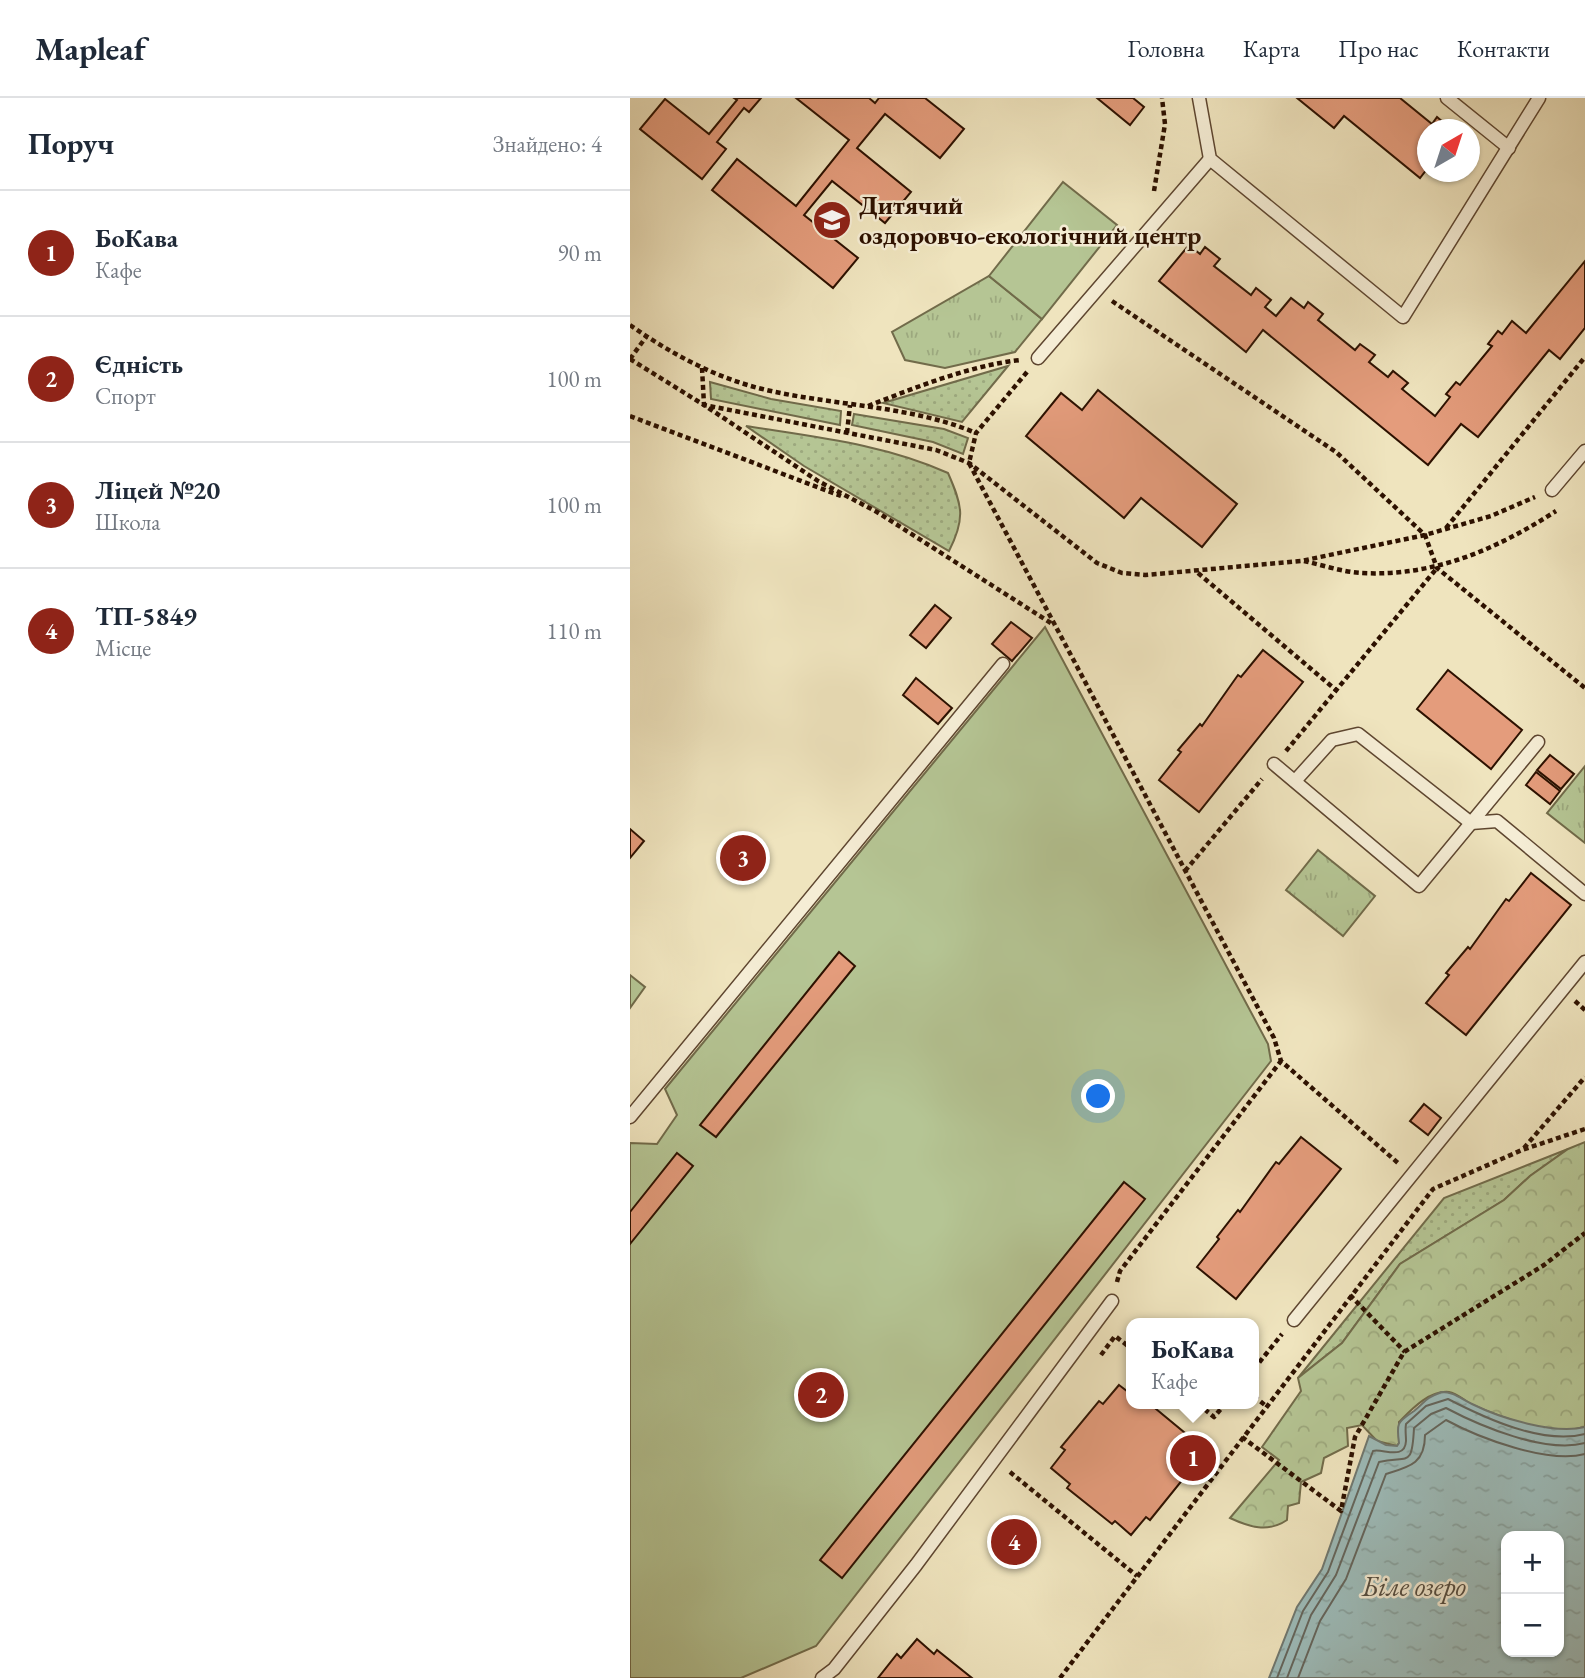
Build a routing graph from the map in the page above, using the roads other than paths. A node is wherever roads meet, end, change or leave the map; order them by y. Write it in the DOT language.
graph roads {
  1 [pos="1199,98"];
  2 [pos="1447,98"];
  3 [pos="1539,98"];
  4 [pos="1509,148"];
  5 [pos="1210,159"];
  6 [pos="1038,358"];
  7 [pos="1585,451"];
  8 [pos="1552,490"];
  9 [pos="1003,664"];
  10 [pos="1538,742"];
  11 [pos="1274,764"];
  12 [pos="1295,781"];
  13 [pos="1471,824"];
  14 [pos="1585,894"];
  15 [pos="1585,962"];
  16 [pos="630,1117"];
  17 [pos="1112,1301"];
  18 [pos="1294,1320"];
  19 [pos="822,1678"];
  1 -- 5 [label="lane"];
  2 -- 4 [label="lane"];
  3 -- 4 [label="lane"];
  4 -- 5 [label="lane"];
  5 -- 6 [label="lane"];
  7 -- 8 [label="lane"];
  9 -- 16 [label="lane"];
  10 -- 13 [label="lane"];
  11 -- 12 [label="lane"];
  12 -- 13 [label="lane"];
  12 -- 13 [label="lane"];
  13 -- 14 [label="lane"];
  15 -- 18 [label="lane"];
  17 -- 19 [label="lane"];
}
